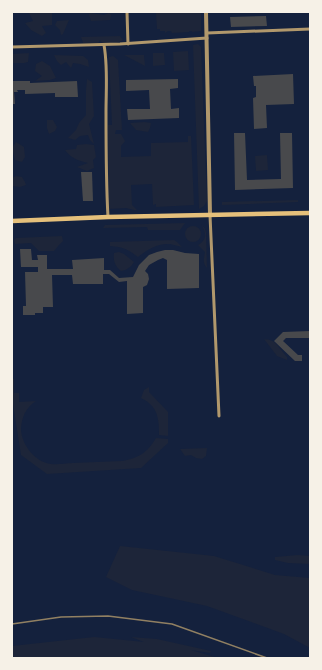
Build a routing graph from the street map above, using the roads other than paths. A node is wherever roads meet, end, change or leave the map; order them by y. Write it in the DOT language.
graph roads {
  1 [pos="127,12"];
  2 [pos="206,12"];
  3 [pos="310,29"];
  4 [pos="207,32"];
  5 [pos="207,38"];
  6 [pos="128,44"];
  7 [pos="104,45"];
  8 [pos="12,47"];
  9 [pos="310,213"];
  10 [pos="210,215"];
  11 [pos="108,217"];
  12 [pos="12,221"];
  13 [pos="219,416"];
  1 -- 6 [label="street"];
  2 -- 4 [label="street"];
  3 -- 4 [label="street"];
  4 -- 5 [label="street"];
  5 -- 6 [label="street"];
  5 -- 10 [label="street"];
  6 -- 7 [label="street"];
  7 -- 8 [label="street"];
  7 -- 11 [label="street"];
  9 -- 10 [label="main road"];
  10 -- 11 [label="main road"];
  10 -- 13 [label="street"];
  11 -- 12 [label="main road"];
}
